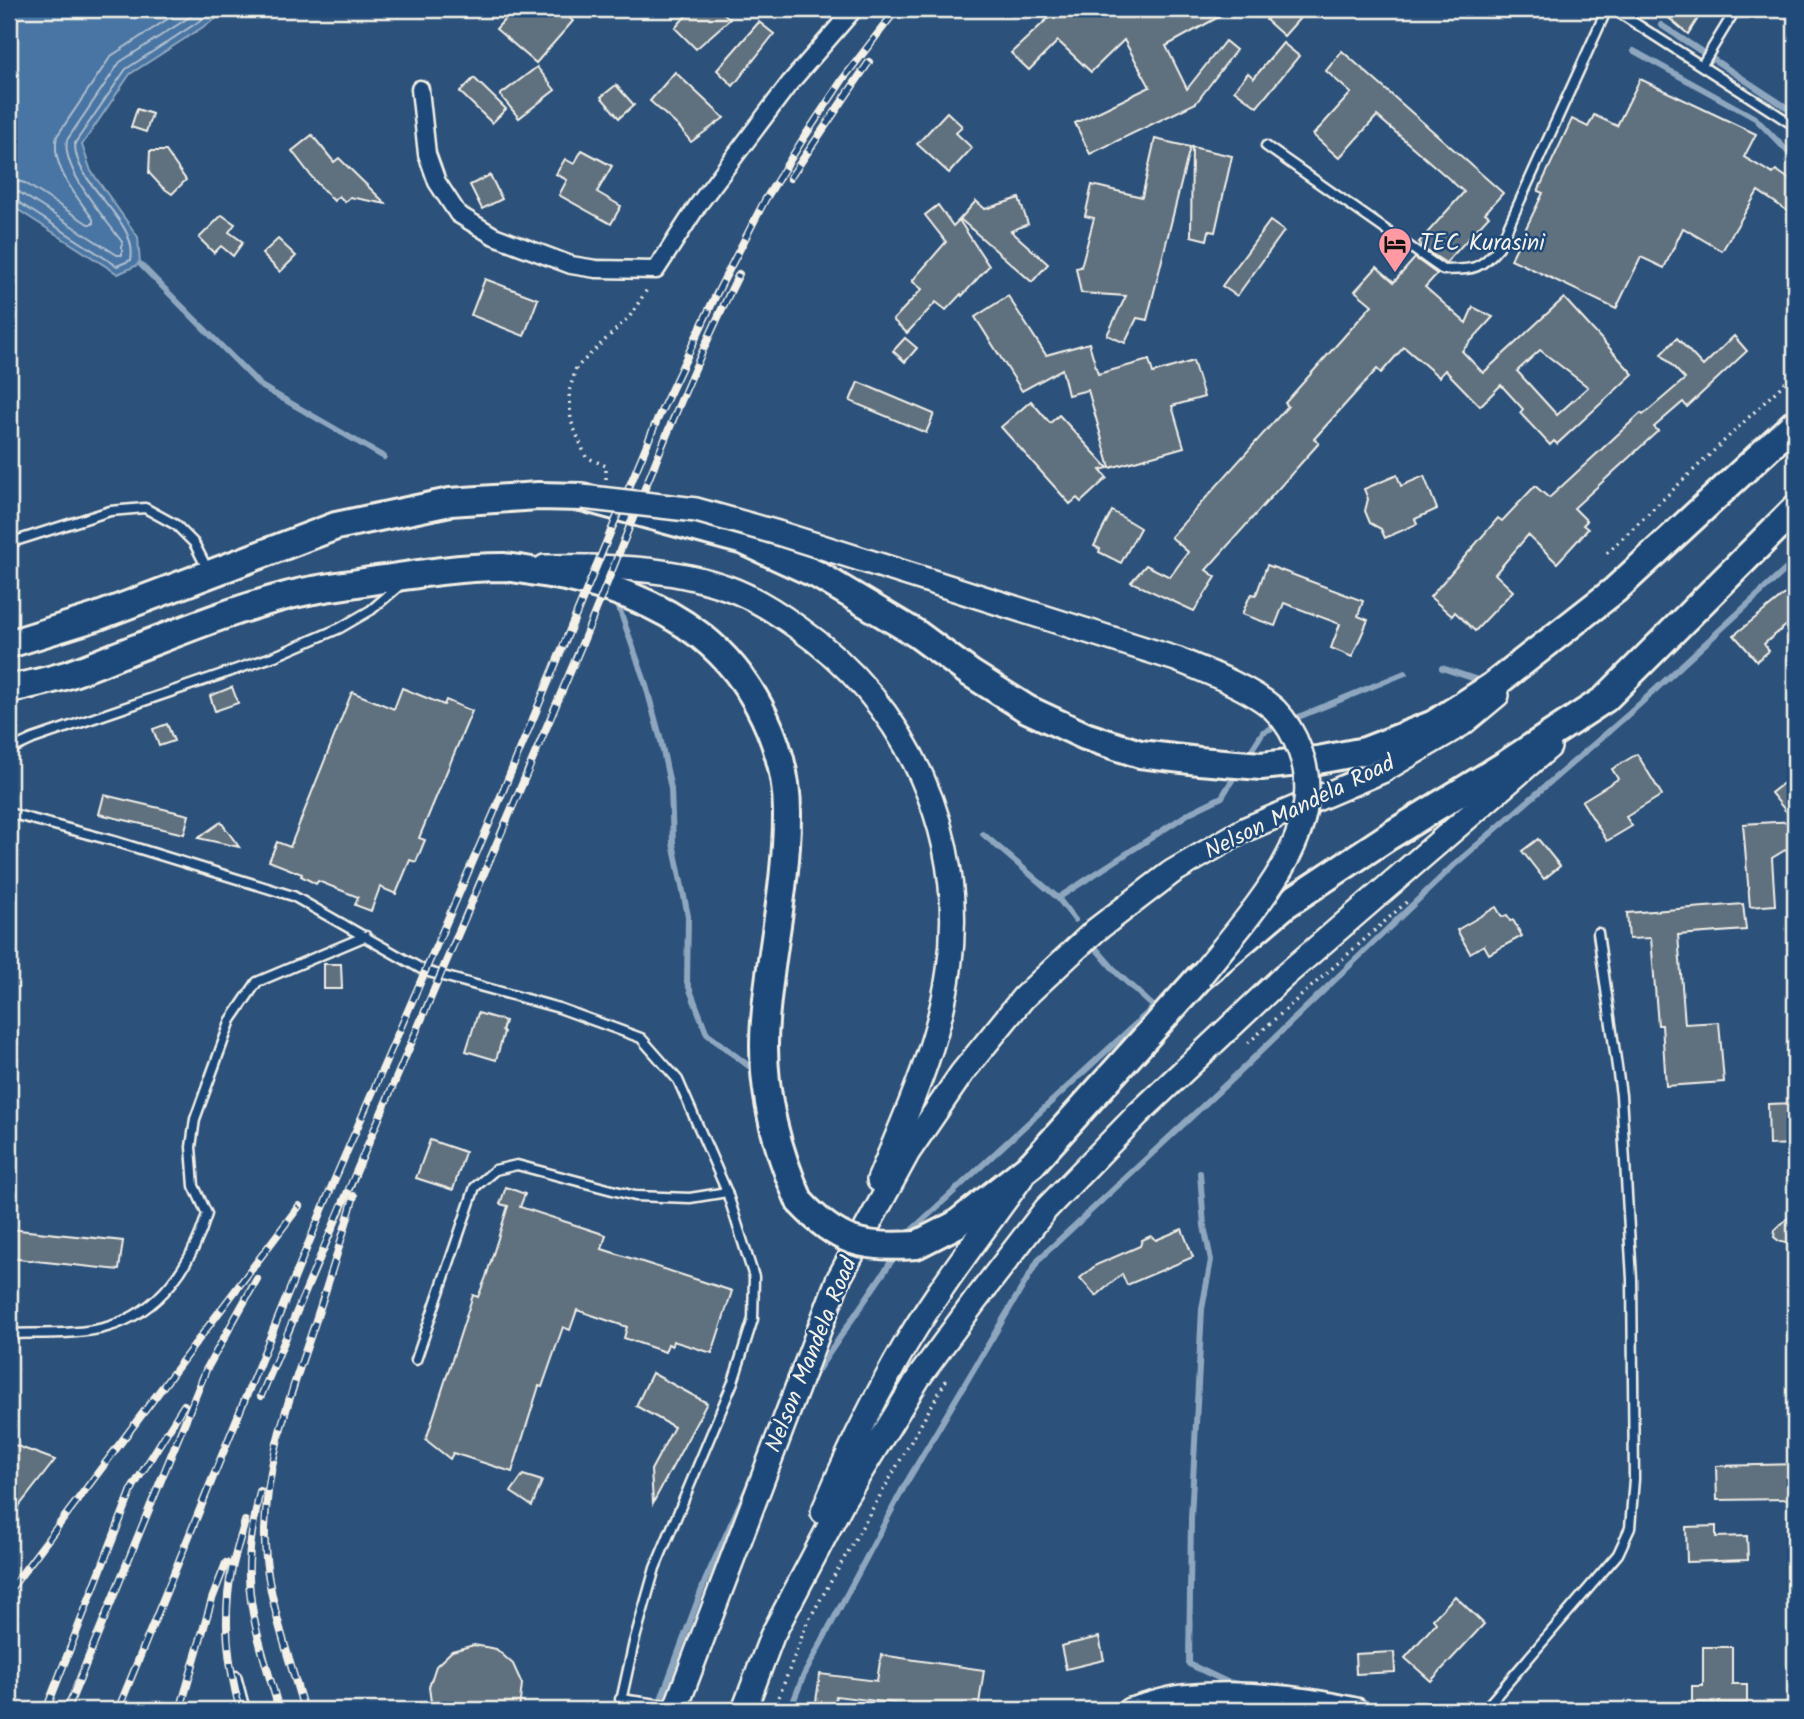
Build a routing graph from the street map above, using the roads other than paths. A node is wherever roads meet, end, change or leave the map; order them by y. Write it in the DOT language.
graph roads {
  1 [pos="854,9"];
  2 [pos="1607,9"];
  3 [pos="1613,9"];
  4 [pos="1736,9"];
  5 [pos="1702,65"];
  6 [pos="419,89"];
  7 [pos="1795,126"];
  8 [pos="1266,146"];
  9 [pos="1795,423"];
  10 [pos="582,497"];
  11 [pos="1795,509"];
  12 [pos="9,543"];
  13 [pos="505,567"];
  14 [pos="211,573"];
  15 [pos="412,574"];
  16 [pos="1615,590"];
  17 [pos="9,644"];
  18 [pos="9,689"];
  19 [pos="1605,699"];
  20 [pos="9,750"];
  21 [pos="9,813"];
  22 [pos="1598,933"];
  23 [pos="366,936"];
  24 [pos="1199,978"];
  25 [pos="1031,1164"];
  26 [pos="727,1192"];
  27 [pos="838,1280"];
  28 [pos="9,1334"];
  29 [pos="416,1360"];
  30 [pos="772,1636"];
  31 [pos="236,1676"];
  32 [pos="620,1699"];
  33 [pos="675,1709"];
  34 [pos="245,1710"];
  35 [pos="619,1710"];
  36 [pos="744,1710"];
  37 [pos="1130,1710"];
  38 [pos="1356,1710"];
  39 [pos="1484,1710"];
  1 -- 6 [label="street"];
  2 -- 8 [label="lane"];
  3 -- 5 [label="lane"];
  4 -- 5 [label="lane"];
  5 -- 7 [label="lane"];
  9 -- 16 [label="main road, Nelson Mandela Road"];
  10 -- 14 [label="main road"];
  10 -- 16 [label="main road"];
  10 -- 24 [label="main road, bridge"];
  11 -- 19 [label="main road"];
  12 -- 14 [label="lane"];
  13 -- 15 [label="main road"];
  13 -- 25 [label="main road, bridge"];
  13 -- 27 [label="main road"];
  14 -- 17 [label="main road"];
  15 -- 18 [label="main road"];
  15 -- 20 [label="lane"];
  16 -- 27 [label="main road, Nelson Mandela Road"];
  19 -- 24 [label="main road"];
  19 -- 30 [label="main road"];
  21 -- 23 [label="lane"];
  22 -- 39 [label="lane"];
  23 -- 26 [label="lane"];
  23 -- 28 [label="lane"];
  24 -- 25 [label="main road"];
  25 -- 30 [label="main road"];
  26 -- 29 [label="lane"];
  26 -- 32 [label="lane"];
  27 -- 33 [label="main road, Nelson Mandela Road"];
  30 -- 36 [label="main road"];
  31 -- 34 [label="lane"];
  32 -- 33 [label="lane"];
  32 -- 35 [label="lane"];
  37 -- 38 [label="main road"];
}
